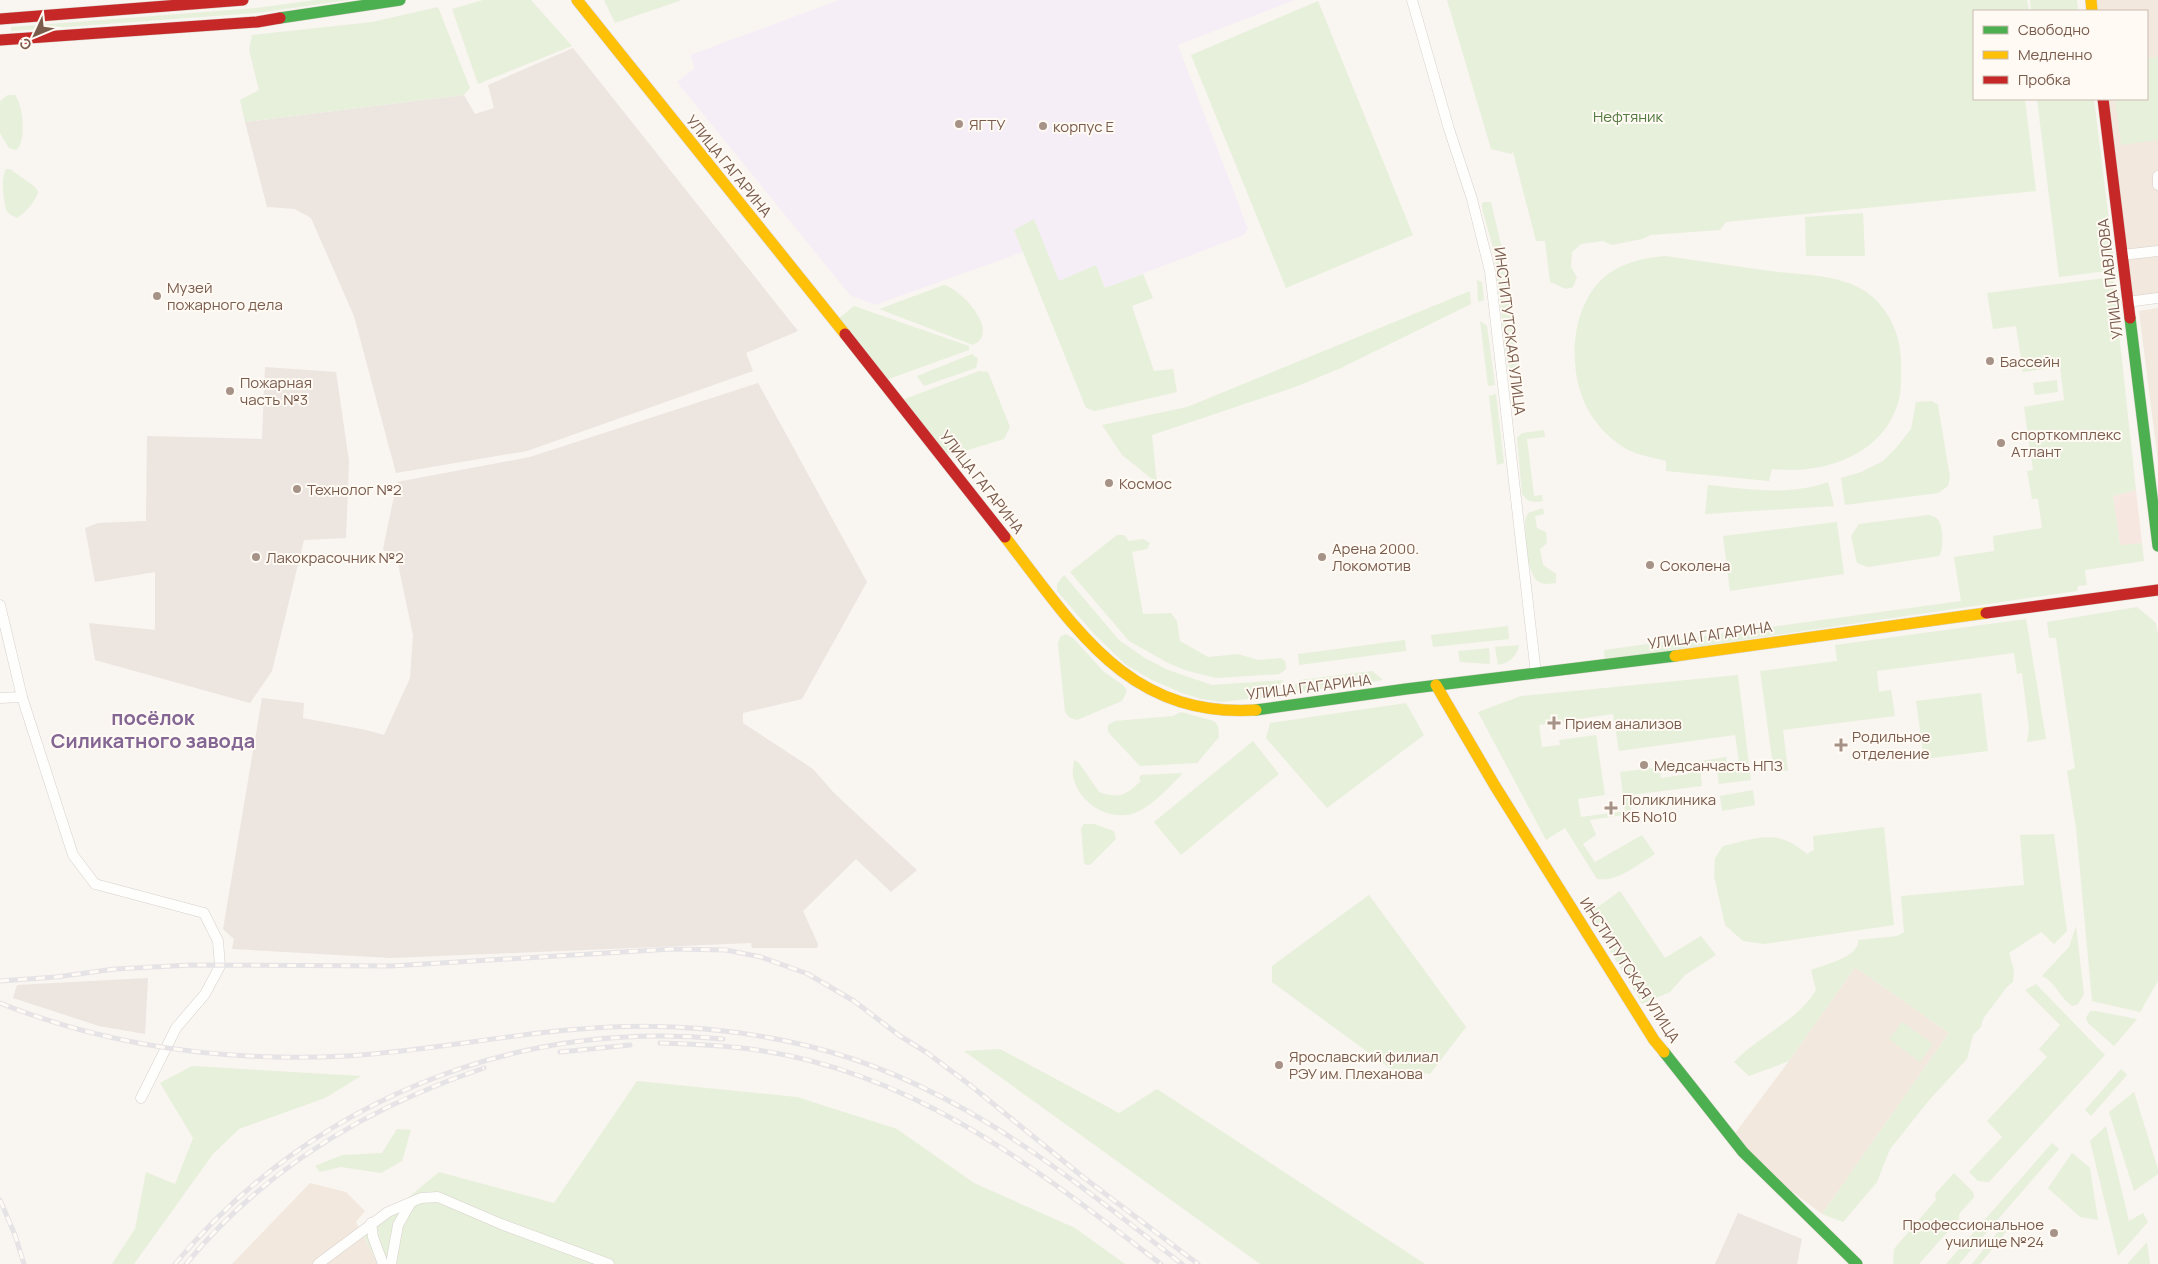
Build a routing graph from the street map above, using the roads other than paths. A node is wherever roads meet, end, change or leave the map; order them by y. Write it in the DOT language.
graph roads {
  1 [pos="243,0"];
  2 [pos="400,0"];
  3 [pos="569,0"];
  4 [pos="577,0"];
  5 [pos="590,0"];
  6 [pos="1412,0"];
  7 [pos="0,19"];
  8 [pos="594,21"];
  9 [pos="0,40"];
  10 [pos="2103,100"];
  11 [pos="2158,176"];
  12 [pos="2158,185"];
  13 [pos="2158,251"];
  14 [pos="2122,255"];
  15 [pos="2158,298"];
  16 [pos="2126,302"];
  17 [pos="2158,546"];
  18 [pos="2158,590"];
  19 [pos="0,605"];
  20 [pos="1536,674"];
  21 [pos="1436,685"];
  22 [pos="22,697"];
  23 [pos="0,698"];
  24 [pos="141,1098"];
  25 [pos="410,1204"];
  26 [pos="371,1223"];
  27 [pos="318,1264"];
  28 [pos="383,1264"];
  29 [pos="391,1264"];
  30 [pos="609,1264"];
  31 [pos="1857,1264"];
  1 -- 7 [label="main road"];
  2 -- 9 [label="main road"];
  3 -- 8 [label="main road"];
  4 -- 8 [label="main road, УЛИЦА ГАГАРИНА"];
  5 -- 8 [label="main road"];
  6 -- 20 [label="street, ИНСТИТУТСКАЯ УЛИЦА"];
  8 -- 21 [label="main road, УЛИЦА ГАГАРИНА"];
  10 -- 14 [label="main road, УЛИЦА ПАВЛОВА"];
  11 -- 12 [label="street"];
  13 -- 14 [label="street"];
  14 -- 16 [label="main road, УЛИЦА ПАВЛОВА"];
  15 -- 16 [label="street"];
  16 -- 17 [label="main road, УЛИЦА ПАВЛОВА"];
  18 -- 20 [label="main road, УЛИЦА ГАГАРИНА"];
  19 -- 22 [label="street"];
  20 -- 21 [label="main road, УЛИЦА ГАГАРИНА"];
  21 -- 31 [label="main road, ИНСТИТУТСКАЯ УЛИЦА"];
  22 -- 23 [label="street"];
  22 -- 24 [label="street"];
  25 -- 26 [label="street"];
  25 -- 29 [label="street"];
  25 -- 30 [label="street"];
  26 -- 27 [label="street"];
  26 -- 28 [label="street"];
}
